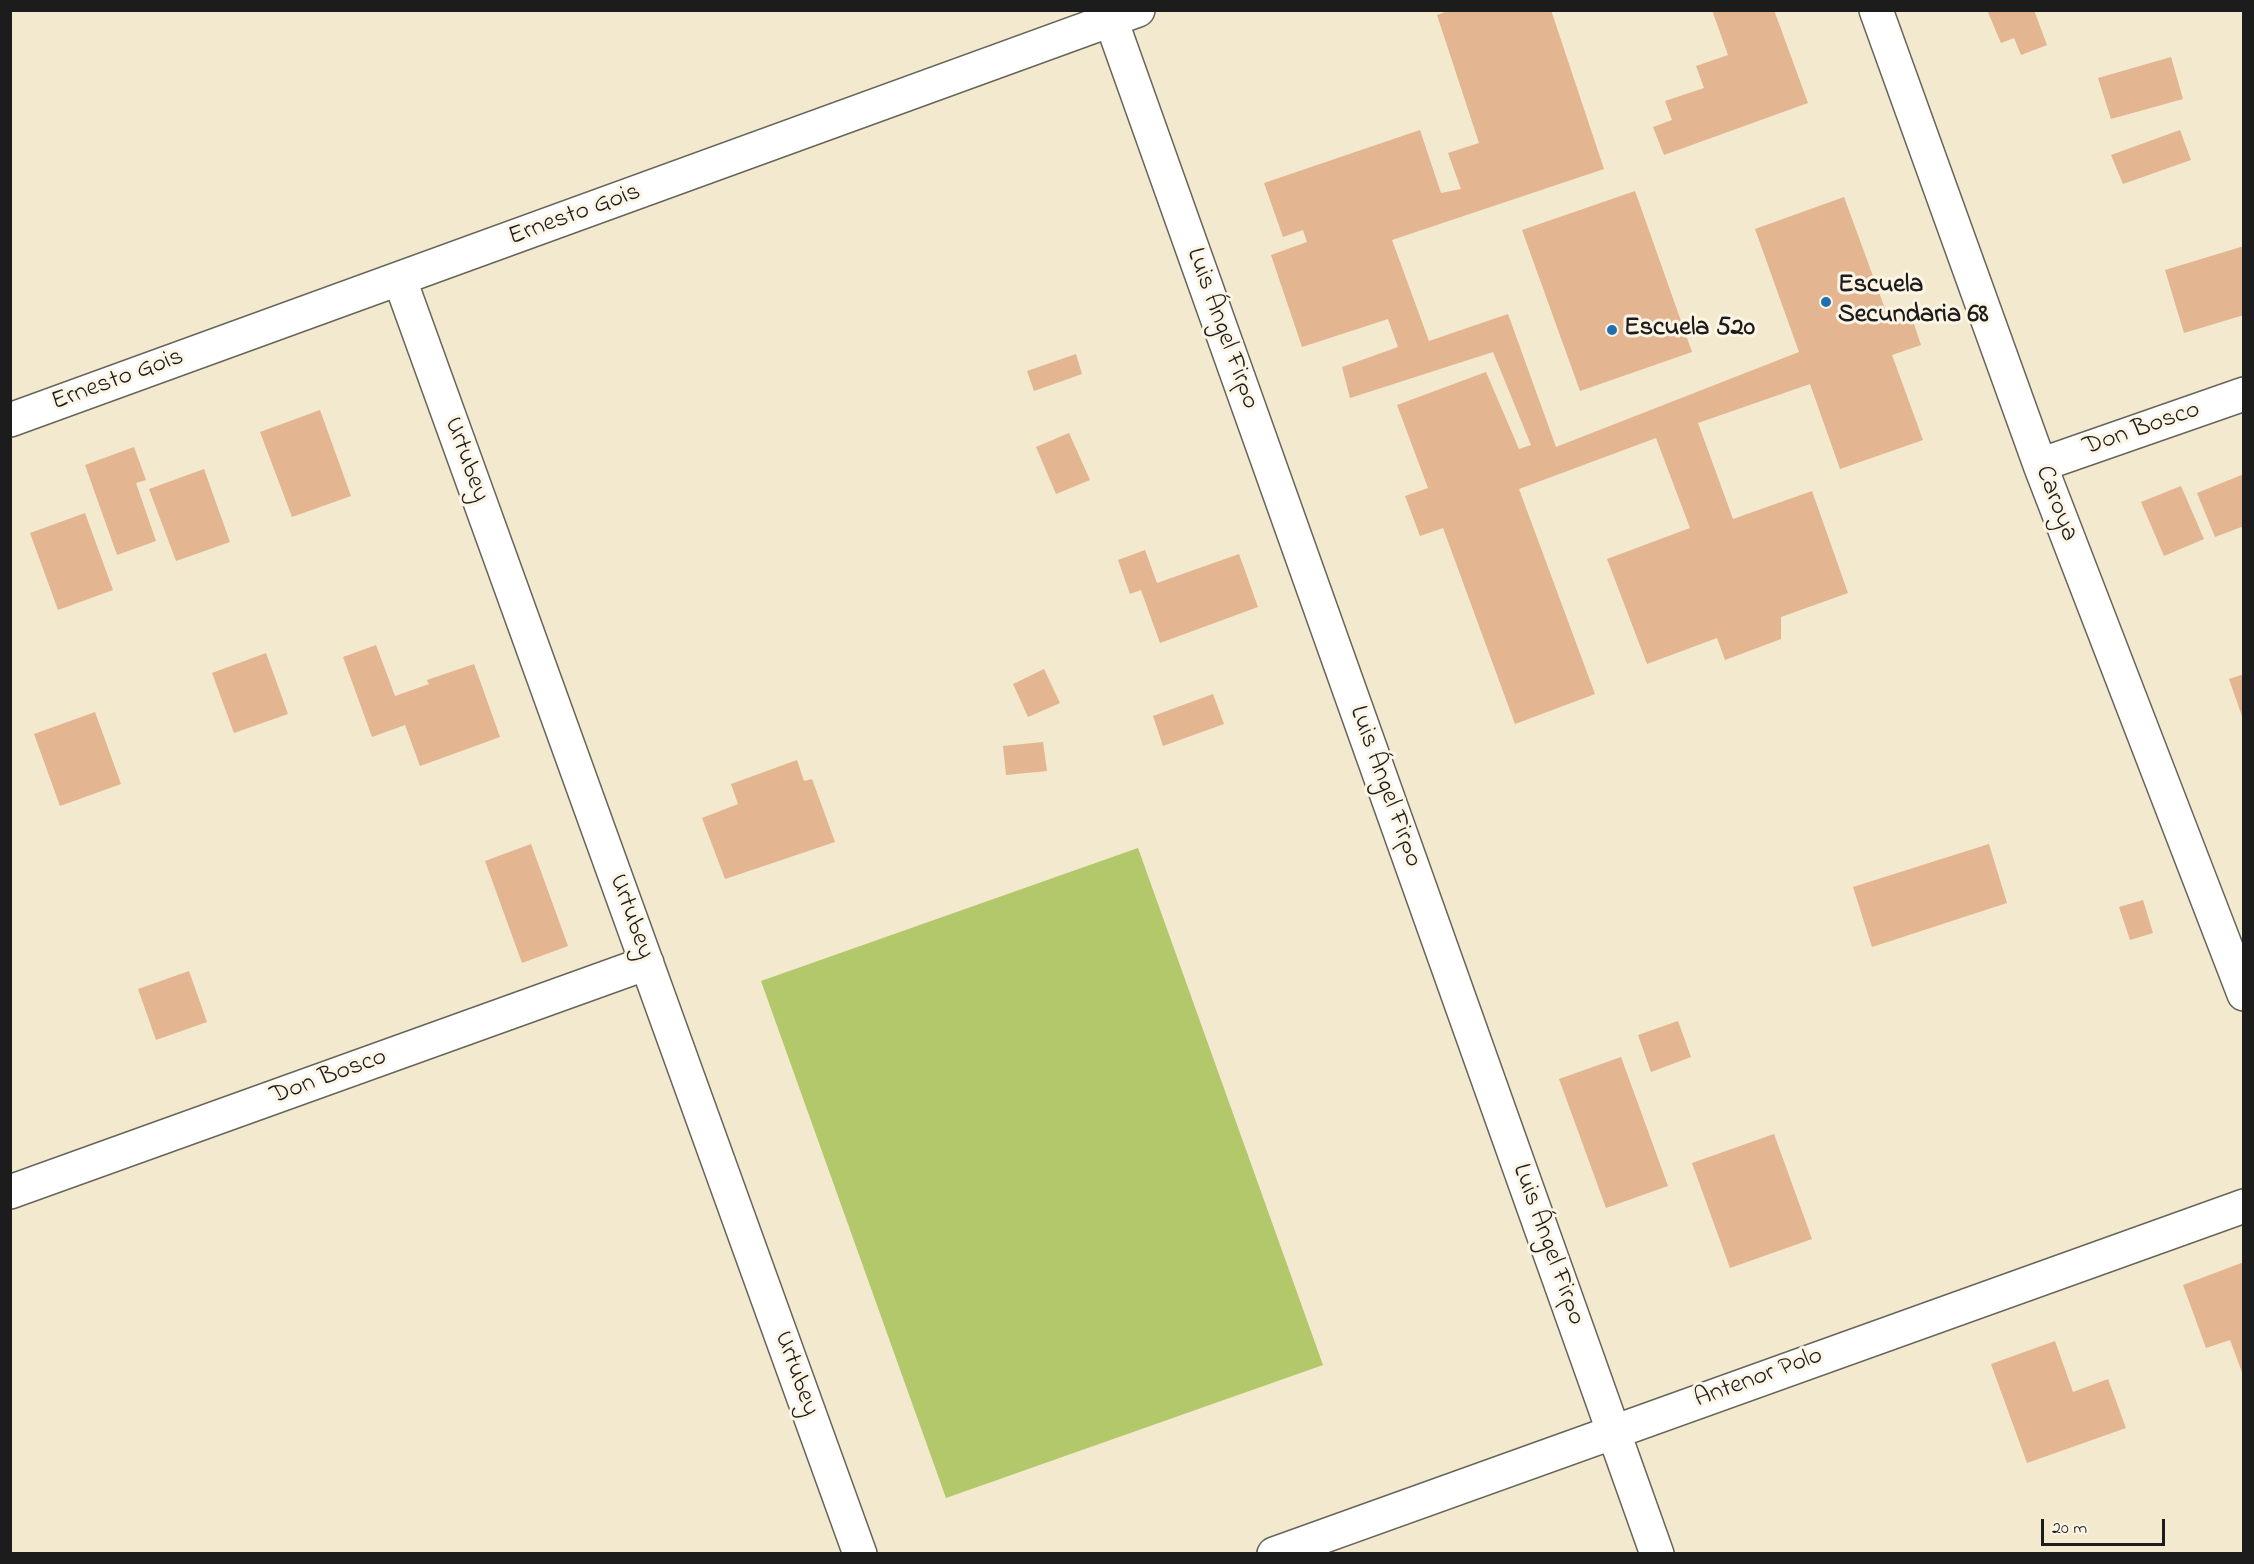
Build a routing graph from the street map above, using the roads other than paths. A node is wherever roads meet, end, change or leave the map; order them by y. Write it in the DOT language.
graph roads {
  1 [pos="1876,10"];
  2 [pos="1125,15"];
  3 [pos="400,280"];
  4 [pos="2244,394"];
  5 [pos="10,420"];
  6 [pos="2040,465"];
  7 [pos="647,963"];
  8 [pos="2244,994"];
  9 [pos="10,1192"];
  10 [pos="2244,1206"];
  11 [pos="1614,1431"];
  12 [pos="860,1554"];
  13 [pos="1274,1554"];
  14 [pos="1657,1554"];
  1 -- 6 [label="street, Caroya"];
  2 -- 3 [label="street, Ernesto Gois"];
  2 -- 11 [label="street, Luis Ángel Firpo"];
  3 -- 5 [label="street, Ernesto Gois"];
  3 -- 7 [label="street, Urtubey"];
  4 -- 6 [label="street, Don Bosco"];
  6 -- 8 [label="street, Caroya"];
  7 -- 9 [label="street, Don Bosco"];
  7 -- 12 [label="street, Urtubey"];
  10 -- 11 [label="street, Antenor Polo"];
  11 -- 13 [label="street, Antenor Polo"];
  11 -- 14 [label="street, Luis Ángel Firpo"];
}
